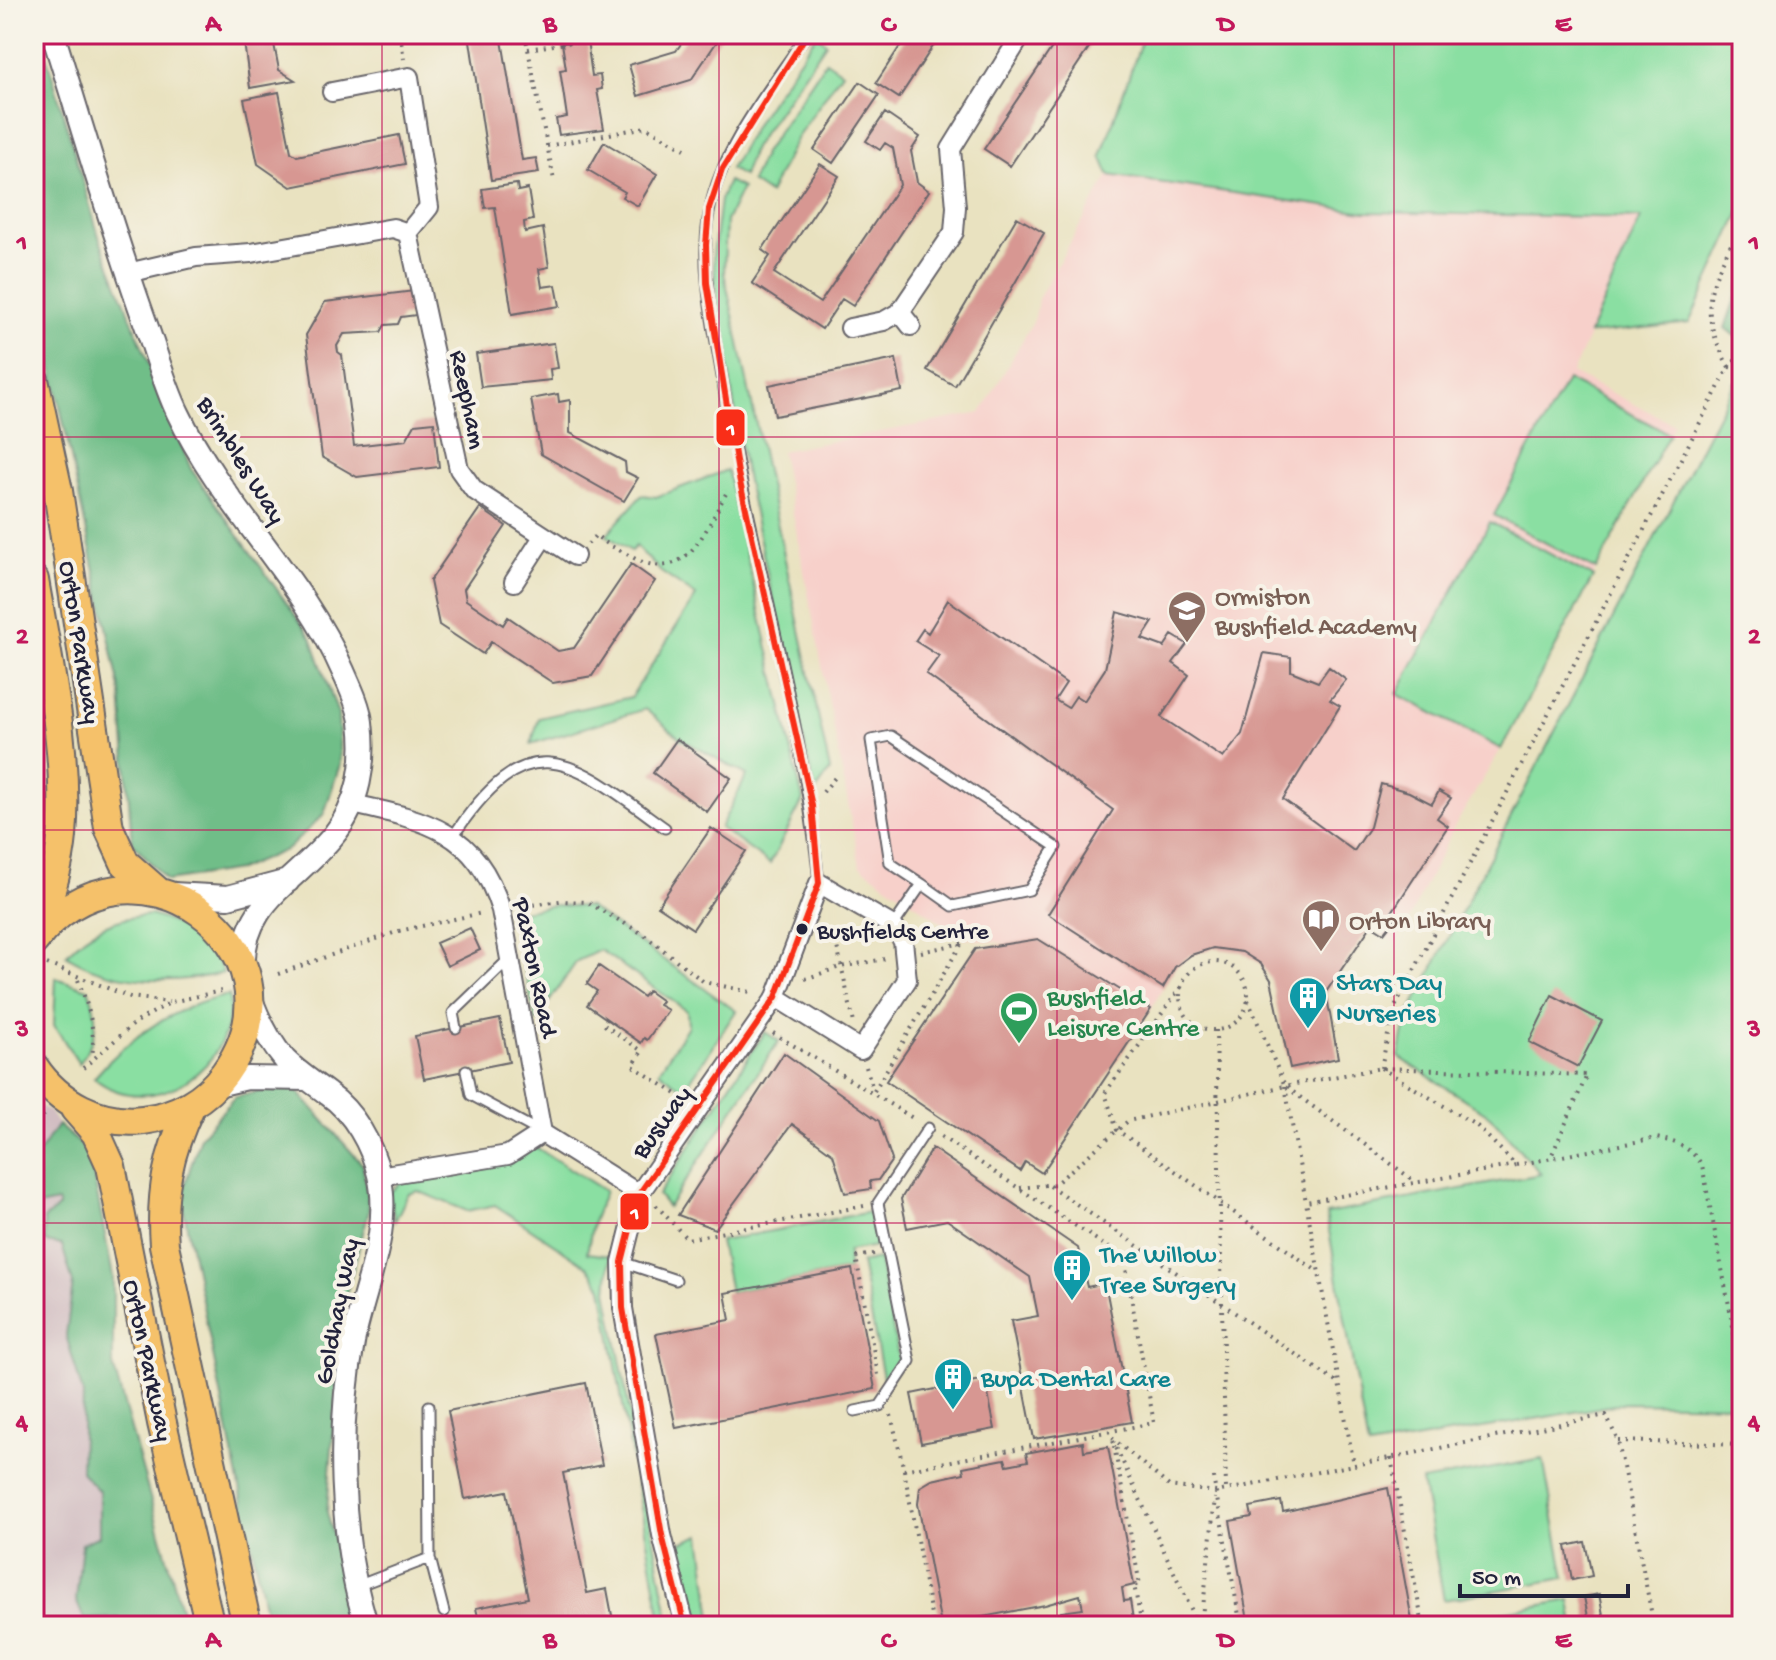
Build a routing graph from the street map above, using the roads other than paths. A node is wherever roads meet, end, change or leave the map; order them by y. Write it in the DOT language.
graph roads {
  1 [pos="53,34"];
  2 [pos="807,34"];
  3 [pos="1022,34"];
  4 [pos="332,92"];
  5 [pos="408,233"];
  6 [pos="128,273"];
  7 [pos="850,328"];
  8 [pos="34,380"];
  9 [pos="543,537"];
  10 [pos="575,556"];
  11 [pos="34,580"];
  12 [pos="514,582"];
  13 [pos="352,804"];
  14 [pos="665,828"];
  15 [pos="452,838"];
  16 [pos="288,881"];
  17 [pos="819,883"];
  18 [pos="922,884"];
  19 [pos="162,891"];
  20 [pos="893,926"];
  21 [pos="39,948"];
  22 [pos="510,958"];
  23 [pos="238,985"];
  24 [pos="776,997"];
  25 [pos="456,1028"];
  26 [pos="466,1070"];
  27 [pos="37,1074"];
  28 [pos="308,1079"];
  29 [pos="217,1085"];
  30 [pos="191,1105"];
  31 [pos="58,1109"];
  32 [pos="928,1128"];
  33 [pos="542,1133"];
  34 [pos="379,1176"];
  35 [pos="639,1194"];
  36 [pos="622,1262"];
  37 [pos="676,1280"];
  38 [pos="429,1406"];
  39 [pos="855,1411"];
  40 [pos="430,1558"];
  41 [pos="354,1587"];
  42 [pos="444,1612"];
  43 [pos="210,1626"];
  44 [pos="247,1626"];
  45 [pos="367,1626"];
  46 [pos="685,1626"];
  1 -- 6 [label="street, Brimbles Way"];
  2 -- 17 [label="lane, Busway"];
  3 -- 7 [label="street"];
  4 -- 5 [label="street"];
  5 -- 6 [label="street"];
  5 -- 9 [label="street, Reepham"];
  6 -- 13 [label="street, Brimbles Way"];
  8 -- 19 [label="main road, Orton Parkway"];
  9 -- 10 [label="street, Reepham"];
  9 -- 12 [label="street"];
  11 -- 21 [label="main road, Orton Parkway"];
  13 -- 15 [label="street, Paxton Road"];
  13 -- 16 [label="street, Brimbles Way"];
  14 -- 15 [label="lane"];
  15 -- 22 [label="street, Paxton Road"];
  16 -- 19 [label="street"];
  16 -- 23 [label="street, Brimbles Way"];
  17 -- 20 [label="street"];
  17 -- 24 [label="street, Busway"];
  18 -- 18 [label="lane"];
  18 -- 20 [label="lane"];
  19 -- 21 [label="main road"];
  19 -- 23 [label="main road, Orton Parkway"];
  20 -- 24 [label="street"];
  22 -- 25 [label="lane"];
  22 -- 33 [label="street, Paxton Road"];
  23 -- 28 [label="street, Goldhay Way"];
  23 -- 29 [label="main road"];
  24 -- 35 [label="street, Busway"];
  26 -- 33 [label="lane"];
  27 -- 31 [label="main road"];
  28 -- 29 [label="street"];
  28 -- 34 [label="street, Goldhay Way"];
  29 -- 30 [label="main road"];
  30 -- 31 [label="main road"];
  30 -- 44 [label="main road, Orton Parkway"];
  31 -- 43 [label="main road, Orton Parkway"];
  32 -- 39 [label="lane"];
  33 -- 34 [label="street"];
  33 -- 35 [label="street"];
  34 -- 41 [label="street, Goldhay Way"];
  35 -- 36 [label="street, Busway"];
  36 -- 37 [label="lane"];
  36 -- 46 [label="street, Busway"];
  38 -- 40 [label="lane"];
  40 -- 41 [label="lane"];
  40 -- 42 [label="lane"];
  41 -- 45 [label="street, Goldhay Way"];
}
